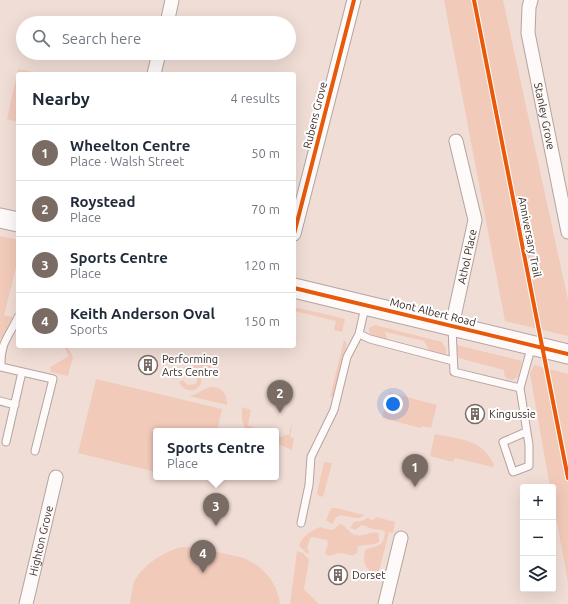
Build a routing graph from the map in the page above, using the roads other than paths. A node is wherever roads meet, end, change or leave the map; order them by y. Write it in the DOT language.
graph roads {
  1 [pos="172,0"];
  2 [pos="354,0"];
  3 [pos="531,0"];
  4 [pos="169,16"];
  5 [pos="157,60"];
  6 [pos="154,72"];
  7 [pos="456,141"];
  8 [pos="566,210"];
  9 [pos="0,218"];
  10 [pos="16,222"];
  11 [pos="296,226"];
  12 [pos="568,232"];
  13 [pos="296,288"];
  14 [pos="366,304"];
  15 [pos="16,321"];
  16 [pos="452,326"];
  17 [pos="359,334"];
  18 [pos="532,345"];
  19 [pos="568,354"];
  20 [pos="453,361"];
  21 [pos="22,372"];
  22 [pos="520,388"];
  23 [pos="0,401"];
  24 [pos="14,405"];
  25 [pos="527,433"];
  26 [pos="0,434"];
  27 [pos="35,451"];
  28 [pos="56,477"];
  29 [pos="300,523"];
  30 [pos="401,538"];
  31 [pos="26,604"];
  32 [pos="385,604"];
  1 -- 4 [label="street"];
  2 -- 11 [label="street, Rubens Grove"];
  3 -- 8 [label="street, Stanley Grove"];
  5 -- 6 [label="street"];
  7 -- 16 [label="street, Athol Place"];
  8 -- 12 [label="street, Stanley Grove"];
  9 -- 10 [label="main road"];
  13 -- 14 [label="main road, Mont Albert Road"];
  14 -- 16 [label="main road, Mont Albert Road"];
  14 -- 17 [label="lane"];
  15 -- 21 [label="lane"];
  16 -- 18 [label="main road, Mont Albert Road"];
  16 -- 20 [label="lane"];
  17 -- 20 [label="lane"];
  17 -- 29 [label="lane"];
  18 -- 19 [label="main road, Mont Albert Road"];
  18 -- 22 [label="lane"];
  20 -- 22 [label="lane"];
  21 -- 24 [label="lane"];
  21 -- 27 [label="lane"];
  22 -- 25 [label="lane"];
  23 -- 24 [label="lane"];
  24 -- 26 [label="lane"];
  25 -- 25 [label="lane"];
  28 -- 31 [label="street, Highton Grove"];
  30 -- 32 [label="street"];
}
